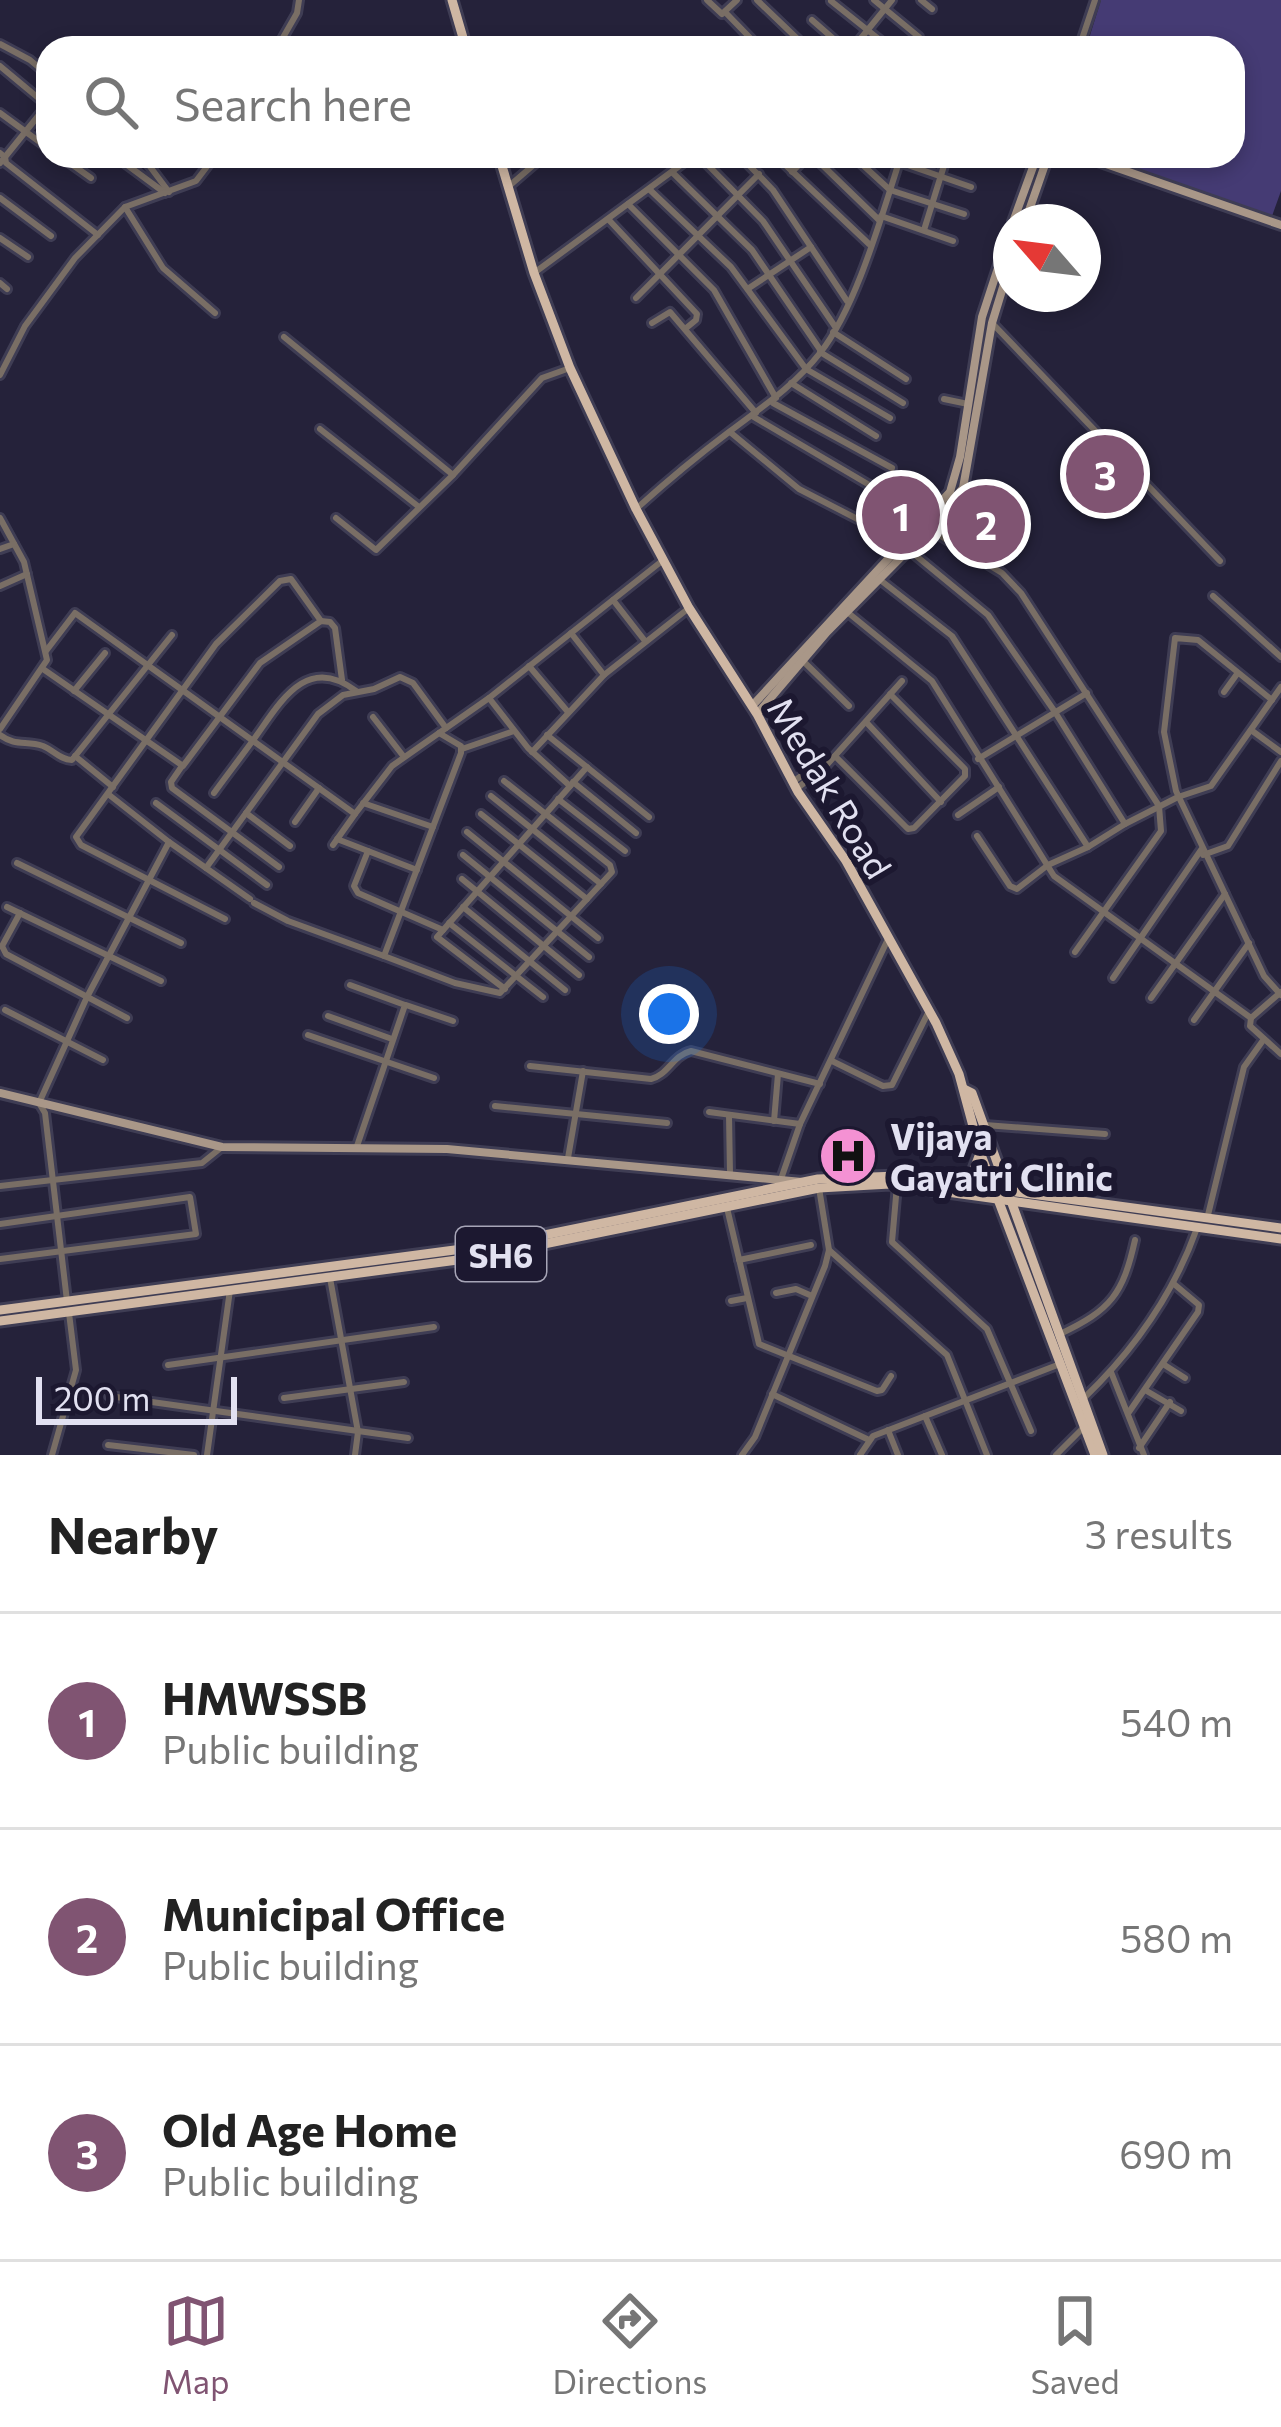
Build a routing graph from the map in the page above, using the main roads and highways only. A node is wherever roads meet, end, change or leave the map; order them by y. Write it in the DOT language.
graph roads {
  1 [pos="452,0"];
  2 [pos="462,36"];
  3 [pos="502,168"];
  4 [pos="964,1089"];
  5 [pos="980,1152"];
  6 [pos="958,1184"];
  7 [pos="1003,1197"];
  8 [pos="1281,1228"];
  9 [pos="1281,1239"];
  10 [pos="68,1306"];
  11 [pos="0,1310"];
  12 [pos="0,1321"];
  13 [pos="1084,1414"];
  14 [pos="1099,1455"];
  1 -- 2 [label="main road"];
  3 -- 4 [label="main road, Medak Road"];
  4 -- 5 [label="main road, Medak Road"];
  4 -- 7 [label="main road"];
  5 -- 6 [label="main road"];
  5 -- 7 [label="main road, Medak Road"];
  6 -- 7 [label="main road, SH6"];
  6 -- 10 [label="main road, SH6"];
  7 -- 8 [label="main road, SH6"];
  7 -- 9 [label="main road"];
  7 -- 10 [label="main road, SH6"];
  7 -- 13 [label="main road, Medak Road"];
  7 -- 13 [label="main road"];
  10 -- 11 [label="main road, SH6"];
  10 -- 12 [label="main road, SH6"];
  13 -- 14 [label="main road"];
  13 -- 14 [label="main road, Medak Road"];
}
